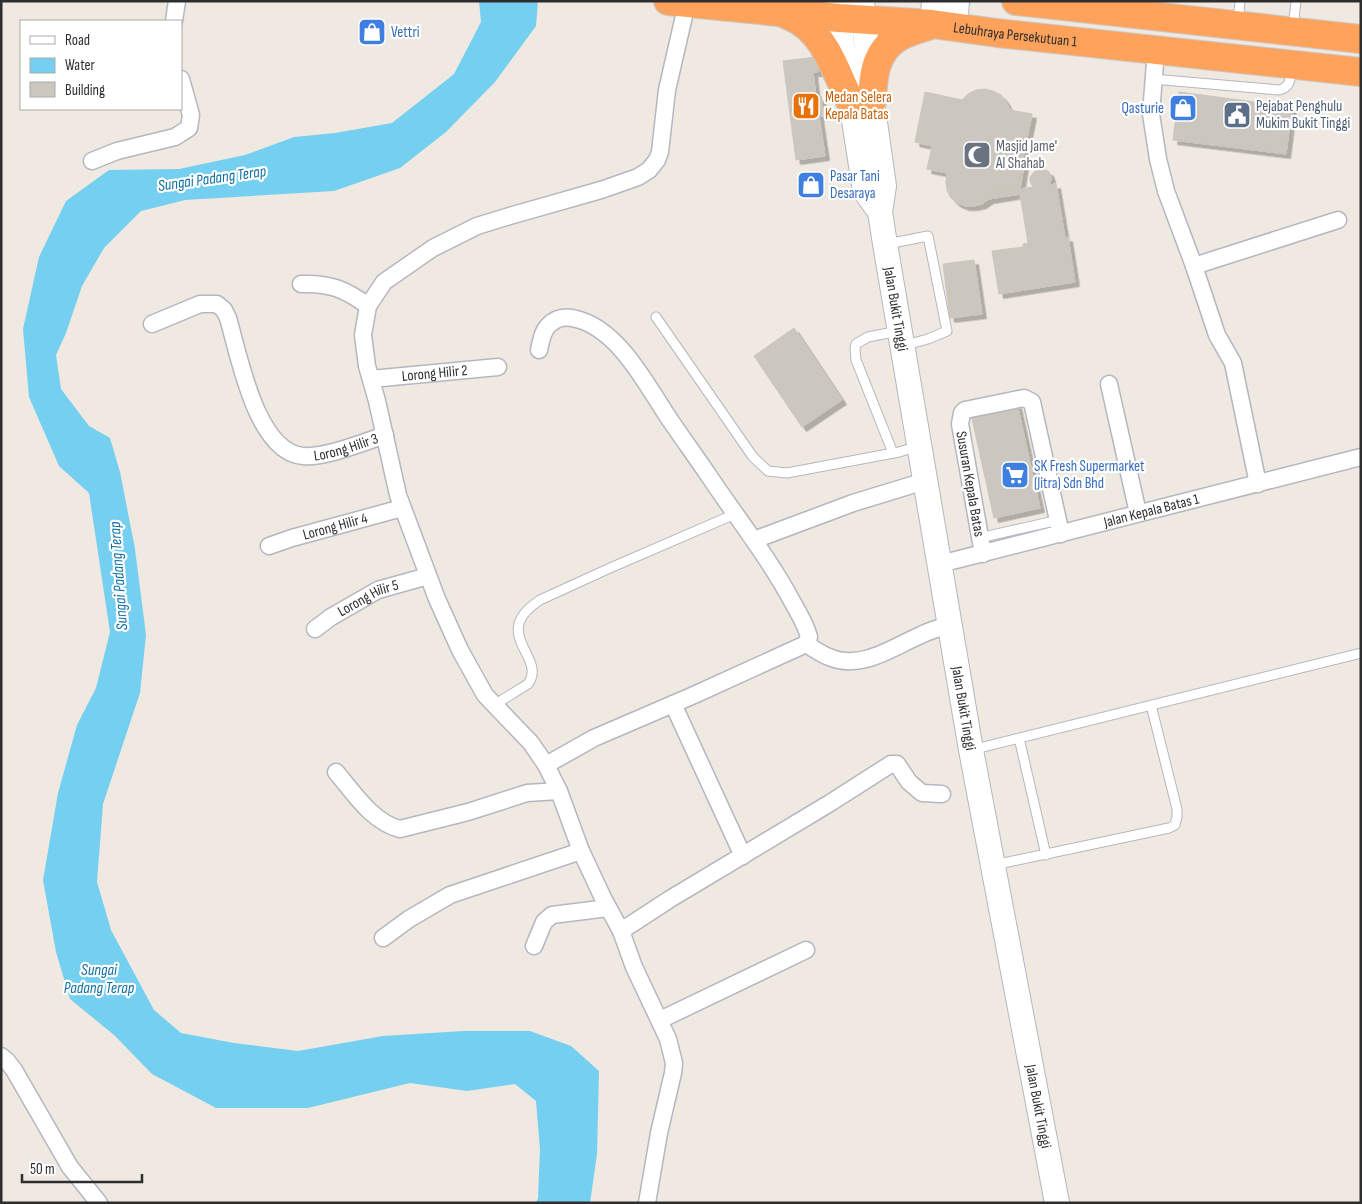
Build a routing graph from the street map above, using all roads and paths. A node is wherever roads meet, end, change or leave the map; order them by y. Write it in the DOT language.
graph roads {
  1 [pos="177,1"];
  2 [pos="1018,1"];
  3 [pos="1296,1"];
  4 [pos="678,2"];
  5 [pos="851,10"];
  6 [pos="783,12"];
  7 [pos="944,14"];
  8 [pos="1239,14"];
  9 [pos="174,20"];
  10 [pos="1293,32"];
  11 [pos="1361,39"];
  12 [pos="1156,50"];
  13 [pos="1292,65"];
  14 [pos="1361,72"];
  15 [pos="1153,79"];
  16 [pos="182,83"];
  17 [pos="862,103"];
  18 [pos="92,161"];
  19 [pos="1338,220"];
  20 [pos="885,244"];
  21 [pos="1194,266"];
  22 [pos="301,284"];
  23 [pos="368,306"];
  24 [pos="656,317"];
  25 [pos="152,324"];
  26 [pos="900,338"];
  27 [pos="539,350"];
  28 [pos="498,367"];
  29 [pos="371,379"];
  30 [pos="1109,384"];
  31 [pos="385,435"];
  32 [pos="919,446"];
  33 [pos="893,453"];
  34 [pos="1361,457"];
  35 [pos="925,480"];
  36 [pos="1258,484"];
  37 [pos="402,508"];
  38 [pos="1138,513"];
  39 [pos="735,514"];
  40 [pos="1060,527"];
  41 [pos="754,540"];
  42 [pos="269,546"];
  43 [pos="981,546"];
  44 [pos="940,564"];
  45 [pos="428,576"];
  46 [pos="950,624"];
  47 [pos="315,629"];
  48 [pos="806,644"];
  49 [pos="1361,654"];
  50 [pos="673,704"];
  51 [pos="494,705"];
  52 [pos="1151,705"];
  53 [pos="1019,738"];
  54 [pos="971,750"];
  55 [pos="546,765"];
  56 [pos="336,772"];
  57 [pos="559,791"];
  58 [pos="942,794"];
  59 [pos="581,851"];
  60 [pos="1046,855"];
  61 [pos="743,856"];
  62 [pos="994,865"];
  63 [pos="608,908"];
  64 [pos="621,931"];
  65 [pos="383,938"];
  66 [pos="534,946"];
  67 [pos="806,950"];
  68 [pos="660,1020"];
  69 [pos="1,1056"];
  70 [pos="99,1203"];
  71 [pos="647,1203"];
  72 [pos="1057,1203"];
  1 -- 9 [label="street"];
  2 -- 8 [label="highway"];
  3 -- 10 [label="lane"];
  4 -- 6 [label="highway, Lebuhraya Persekutuan 1"];
  4 -- 23 [label="street"];
  5 -- 6 [label="highway, Lebuhraya Persekutuan 1"];
  5 -- 7 [label="highway, Lebuhraya Persekutuan 1"];
  5 -- 17 [label="main road, Jalan Bukit Tinggi"];
  6 -- 17 [label="highway"];
  7 -- 12 [label="highway, Lebuhraya Persekutuan 1"];
  7 -- 17 [label="highway"];
  8 -- 10 [label="highway"];
  10 -- 11 [label="highway"];
  12 -- 13 [label="highway, Lebuhraya Persekutuan 1"];
  12 -- 15 [label="street"];
  13 -- 14 [label="highway, Lebuhraya Persekutuan 1"];
  13 -- 15 [label="lane"];
  15 -- 21 [label="street"];
  16 -- 18 [label="street"];
  17 -- 20 [label="main road, Jalan Bukit Tinggi"];
  19 -- 21 [label="street"];
  20 -- 26 [label="main road, Jalan Bukit Tinggi"];
  20 -- 26 [label="lane"];
  21 -- 36 [label="street"];
  22 -- 23 [label="street"];
  23 -- 29 [label="street"];
  24 -- 33 [label="lane"];
  25 -- 31 [label="street, Lorong Hilir 3"];
  26 -- 32 [label="main road, Jalan Bukit Tinggi"];
  26 -- 33 [label="lane"];
  27 -- 39 [label="street"];
  28 -- 29 [label="street, Lorong Hilir 2"];
  29 -- 31 [label="street"];
  30 -- 38 [label="street"];
  31 -- 37 [label="street"];
  32 -- 33 [label="lane"];
  32 -- 35 [label="main road, Jalan Bukit Tinggi"];
  34 -- 36 [label="street, Jalan Kepala Batas 1"];
  35 -- 41 [label="street"];
  35 -- 44 [label="main road, Jalan Bukit Tinggi"];
  36 -- 38 [label="street, Jalan Kepala Batas 1"];
  37 -- 42 [label="street, Lorong Hilir 4"];
  37 -- 45 [label="street"];
  38 -- 40 [label="street, Jalan Kepala Batas 1"];
  39 -- 41 [label="street"];
  39 -- 51 [label="lane"];
  40 -- 43 [label="street, Jalan Kepala Batas 1"];
  40 -- 43 [label="street, Susuran Kepala Batas"];
  41 -- 48 [label="street"];
  43 -- 44 [label="street, Jalan Kepala Batas 1"];
  44 -- 46 [label="main road, Jalan Bukit Tinggi"];
  45 -- 47 [label="street, Lorong Hilir 5"];
  45 -- 51 [label="street"];
  46 -- 48 [label="street"];
  46 -- 54 [label="main road, Jalan Bukit Tinggi"];
  48 -- 50 [label="street"];
  49 -- 52 [label="lane"];
  50 -- 55 [label="street"];
  50 -- 61 [label="street"];
  51 -- 55 [label="street"];
  52 -- 53 [label="lane"];
  52 -- 60 [label="lane"];
  53 -- 54 [label="lane"];
  53 -- 60 [label="lane"];
  54 -- 62 [label="main road, Jalan Bukit Tinggi"];
  55 -- 57 [label="street"];
  56 -- 57 [label="street"];
  57 -- 59 [label="street"];
  58 -- 61 [label="street"];
  59 -- 63 [label="street"];
  59 -- 65 [label="street"];
  60 -- 62 [label="lane"];
  61 -- 64 [label="street"];
  62 -- 72 [label="main road, Jalan Bukit Tinggi"];
  63 -- 64 [label="street"];
  63 -- 66 [label="street"];
  64 -- 68 [label="street"];
  67 -- 68 [label="street"];
  68 -- 71 [label="street"];
  69 -- 70 [label="street"];
}
